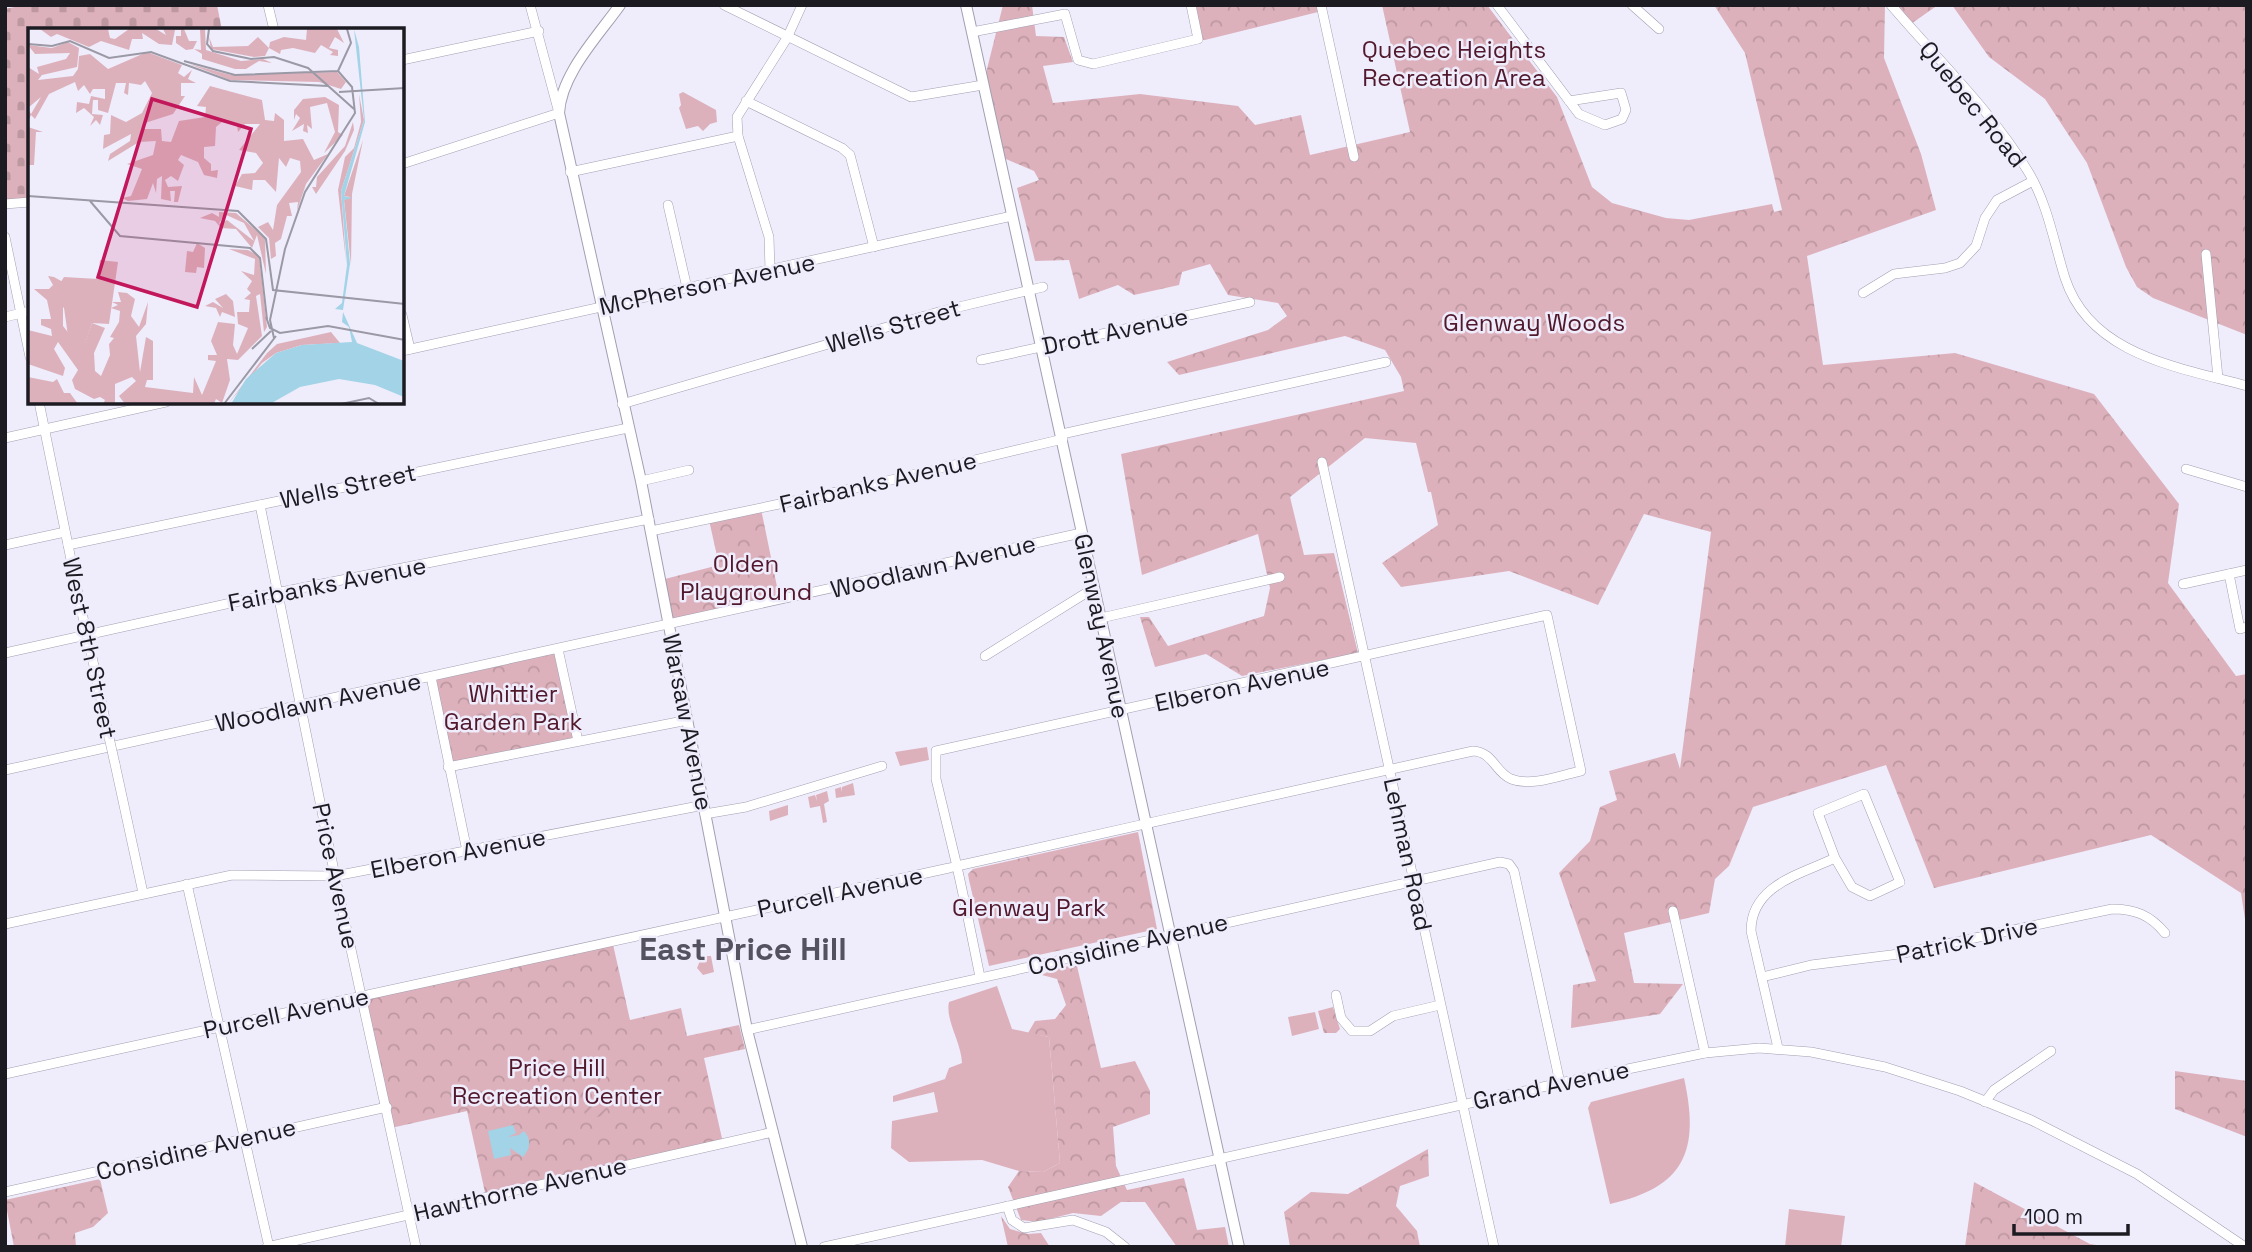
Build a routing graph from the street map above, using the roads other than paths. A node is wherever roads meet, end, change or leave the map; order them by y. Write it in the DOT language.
graph roads {
  1 [pos="268,5"];
  2 [pos="530,5"];
  3 [pos="620,5"];
  4 [pos="723,5"];
  5 [pos="802,5"];
  6 [pos="966,5"];
  7 [pos="1192,5"];
  8 [pos="1321,5"];
  9 [pos="1497,5"];
  10 [pos="1632,5"];
  11 [pos="1891,5"];
  12 [pos="274,28"];
  13 [pos="1659,29"];
  14 [pos="539,31"];
  15 [pos="972,32"];
  16 [pos="787,38"];
  17 [pos="404,60"];
  18 [pos="983,85"];
  19 [pos="746,101"];
  20 [pos="1569,101"];
  21 [pos="559,113"];
  22 [pos="738,136"];
  23 [pos="1354,157"];
  24 [pos="404,163"];
  25 [pos="570,172"];
  26 [pos="2033,181"];
  27 [pos="28,202"];
  28 [pos="5,204"];
  29 [pos="668,205"];
  30 [pos="1012,216"];
  31 [pos="5,237"];
  32 [pos="874,247"];
  33 [pos="2206,254"];
  34 [pos="769,270"];
  35 [pos="1044,286"];
  36 [pos="687,288"];
  37 [pos="1028,290"];
  38 [pos="1863,293"];
  39 [pos="1250,302"];
  40 [pos="600,307"];
  41 [pos="25,312"];
  42 [pos="5,317"];
  43 [pos="404,332"];
  44 [pos="28,339"];
  45 [pos="1041,348"];
  46 [pos="406,350"];
  47 [pos="981,360"];
  48 [pos="1386,362"];
  49 [pos="2218,378"];
  50 [pos="2247,386"];
  51 [pos="39,404"];
  52 [pos="157,404"];
  53 [pos="622,404"];
  54 [pos="628,428"];
  55 [pos="44,429"];
  56 [pos="1062,436"];
  57 [pos="5,438"];
  58 [pos="1322,462"];
  59 [pos="2186,469"];
  60 [pos="689,470"];
  61 [pos="641,481"];
  62 [pos="2247,488"];
  63 [pos="260,505"];
  64 [pos="649,519"];
  65 [pos="651,531"];
  66 [pos="65,532"];
  67 [pos="1082,533"];
  68 [pos="5,545"];
  69 [pos="68,545"];
  70 [pos="2247,570"];
  71 [pos="2229,574"];
  72 [pos="1280,577"];
  73 [pos="2183,584"];
  74 [pos="1094,588"];
  75 [pos="276,593"];
  76 [pos="1101,618"];
  77 [pos="669,625"];
  78 [pos="2243,628"];
  79 [pos="558,649"];
  80 [pos="5,653"];
  81 [pos="985,656"];
  82 [pos="1364,657"];
  83 [pos="431,677"];
  84 [pos="299,705"];
  85 [pos="1120,711"];
  86 [pos="688,720"];
  87 [pos="578,741"];
  88 [pos="882,766"];
  89 [pos="449,767"];
  90 [pos="1390,769"];
  91 [pos="5,770"];
  92 [pos="1581,771"];
  93 [pos="705,810"];
  94 [pos="1146,824"];
  95 [pos="467,851"];
  96 [pos="1835,858"];
  97 [pos="957,866"];
  98 [pos="335,876"];
  99 [pos="1414,881"];
  100 [pos="187,884"];
  101 [pos="143,893"];
  102 [pos="1673,911"];
  103 [pos="724,915"];
  104 [pos="5,924"];
  105 [pos="2165,933"];
  106 [pos="1170,935"];
  107 [pos="980,977"];
  108 [pos="1762,977"];
  109 [pos="1336,995"];
  110 [pos="362,996"];
  111 [pos="1440,1005"];
  112 [pos="219,1027"];
  113 [pos="747,1030"];
  114 [pos="1778,1048"];
  115 [pos="2051,1051"];
  116 [pos="1705,1053"];
  117 [pos="5,1074"];
  118 [pos="1560,1083"];
  119 [pos="1985,1102"];
  120 [pos="1464,1104"];
  121 [pos="387,1107"];
  122 [pos="773,1132"];
  123 [pos="243,1138"];
  124 [pos="1220,1158"];
  125 [pos="5,1192"];
  126 [pos="1007,1206"];
  127 [pos="409,1214"];
  128 [pos="268,1246"];
  129 [pos="416,1247"];
  130 [pos="802,1247"];
  131 [pos="824,1247"];
  132 [pos="1125,1247"];
  133 [pos="1239,1247"];
  134 [pos="1494,1247"];
  135 [pos="2245,1247"];
  1 -- 12 [label="street"];
  2 -- 14 [label="street"];
  3 -- 21 [label="main road, Warsaw Avenue"];
  4 -- 16 [label="street"];
  5 -- 16 [label="street"];
  6 -- 15 [label="main road, Glenway Avenue"];
  7 -- 15 [label="street"];
  8 -- 23 [label="street"];
  9 -- 20 [label="street"];
  10 -- 13 [label="street"];
  11 -- 26 [label="street, Quebec Road"];
  14 -- 17 [label="street"];
  14 -- 21 [label="street"];
  15 -- 18 [label="main road, Glenway Avenue"];
  16 -- 18 [label="street"];
  16 -- 19 [label="street"];
  18 -- 30 [label="main road, Glenway Avenue"];
  19 -- 22 [label="street"];
  19 -- 32 [label="street"];
  20 -- 20 [label="street"];
  21 -- 24 [label="street"];
  21 -- 25 [label="main road, Warsaw Avenue"];
  22 -- 25 [label="street"];
  22 -- 34 [label="street"];
  25 -- 40 [label="main road, Warsaw Avenue"];
  26 -- 38 [label="street"];
  26 -- 49 [label="street, Quebec Road"];
  27 -- 28 [label="street"];
  29 -- 36 [label="street"];
  30 -- 32 [label="street, McPherson Avenue"];
  30 -- 37 [label="main road, Glenway Avenue"];
  31 -- 41 [label="street"];
  32 -- 34 [label="street, McPherson Avenue"];
  33 -- 49 [label="street"];
  34 -- 36 [label="street, McPherson Avenue"];
  35 -- 37 [label="street, Wells Street"];
  36 -- 40 [label="street, McPherson Avenue"];
  37 -- 45 [label="main road, Glenway Avenue"];
  37 -- 53 [label="street, Wells Street"];
  39 -- 45 [label="street, Drott Avenue"];
  40 -- 46 [label="street, McPherson Avenue"];
  40 -- 53 [label="main road, Warsaw Avenue"];
  41 -- 42 [label="street"];
  41 -- 44 [label="street"];
  43 -- 46 [label="street"];
  45 -- 47 [label="street, Drott Avenue"];
  45 -- 56 [label="main road, Glenway Avenue"];
  48 -- 56 [label="street, Fairbanks Avenue"];
  49 -- 50 [label="street, Quebec Road"];
  51 -- 55 [label="street, West 8th Street"];
  52 -- 55 [label="street"];
  53 -- 54 [label="main road, Warsaw Avenue"];
  54 -- 61 [label="main road, Warsaw Avenue"];
  54 -- 63 [label="street, Wells Street"];
  55 -- 57 [label="street"];
  55 -- 66 [label="street, West 8th Street"];
  56 -- 65 [label="street, Fairbanks Avenue"];
  56 -- 67 [label="main road, Glenway Avenue"];
  58 -- 82 [label="street, Lehman Road"];
  59 -- 62 [label="street"];
  60 -- 61 [label="street"];
  61 -- 64 [label="main road, Warsaw Avenue"];
  63 -- 69 [label="street, Wells Street"];
  63 -- 75 [label="street, Price Avenue"];
  64 -- 65 [label="main road, Warsaw Avenue"];
  64 -- 75 [label="street, Fairbanks Avenue"];
  65 -- 77 [label="main road, Warsaw Avenue"];
  66 -- 68 [label="street"];
  66 -- 69 [label="street, West 8th Street"];
  67 -- 74 [label="main road, Glenway Avenue"];
  67 -- 77 [label="street, Woodlawn Avenue"];
  69 -- 101 [label="street, West 8th Street, bridge"];
  70 -- 71 [label="street"];
  71 -- 73 [label="street"];
  71 -- 78 [label="street"];
  72 -- 76 [label="street"];
  74 -- 76 [label="main road, Glenway Avenue"];
  74 -- 81 [label="street"];
  75 -- 80 [label="street, Fairbanks Avenue"];
  75 -- 84 [label="street, Price Avenue"];
  76 -- 85 [label="main road, Glenway Avenue"];
  77 -- 79 [label="street, Woodlawn Avenue"];
  77 -- 86 [label="main road, Warsaw Avenue"];
  79 -- 83 [label="street, Woodlawn Avenue"];
  79 -- 87 [label="street"];
  82 -- 85 [label="street, Elberon Avenue"];
  82 -- 90 [label="street, Lehman Road"];
  82 -- 92 [label="street, Elberon Avenue"];
  83 -- 84 [label="street, Woodlawn Avenue"];
  83 -- 89 [label="street"];
  84 -- 91 [label="street, Woodlawn Avenue"];
  84 -- 98 [label="street, Price Avenue"];
  85 -- 94 [label="main road, Glenway Avenue"];
  85 -- 97 [label="street, Elberon Avenue"];
  86 -- 87 [label="street"];
  86 -- 93 [label="main road, Warsaw Avenue"];
  87 -- 89 [label="street"];
  88 -- 93 [label="street, Elberon Avenue"];
  89 -- 95 [label="street"];
  90 -- 92 [label="street, Purcell Avenue"];
  90 -- 94 [label="street, Purcell Avenue"];
  90 -- 99 [label="street, Lehman Road"];
  93 -- 95 [label="street, Elberon Avenue"];
  93 -- 103 [label="main road, Warsaw Avenue"];
  94 -- 97 [label="street, Purcell Avenue"];
  94 -- 106 [label="main road, Glenway Avenue"];
  95 -- 98 [label="street, Elberon Avenue"];
  96 -- 96 [label="street"];
  96 -- 108 [label="street"];
  97 -- 103 [label="street, Purcell Avenue"];
  97 -- 107 [label="street"];
  98 -- 100 [label="street, Elberon Avenue"];
  98 -- 110 [label="street, Price Avenue"];
  99 -- 106 [label="street, Considine Avenue"];
  99 -- 111 [label="street, Lehman Road"];
  99 -- 118 [label="street, Considine Avenue"];
  100 -- 101 [label="street, Elberon Avenue"];
  100 -- 112 [label="street"];
  101 -- 104 [label="street, Elberon Avenue"];
  102 -- 116 [label="street"];
  103 -- 110 [label="street, Purcell Avenue"];
  103 -- 113 [label="main road, Warsaw Avenue"];
  105 -- 108 [label="street, Patrick Drive"];
  106 -- 107 [label="street, Considine Avenue"];
  106 -- 124 [label="main road, Glenway Avenue"];
  107 -- 113 [label="street, Considine Avenue"];
  108 -- 114 [label="street"];
  109 -- 111 [label="street"];
  110 -- 112 [label="street, Purcell Avenue"];
  110 -- 121 [label="street, Price Avenue"];
  111 -- 120 [label="street, Lehman Road"];
  112 -- 117 [label="street, Purcell Avenue"];
  112 -- 123 [label="street"];
  113 -- 122 [label="main road, Warsaw Avenue"];
  114 -- 116 [label="street, Grand Avenue"];
  114 -- 119 [label="street, Grand Avenue"];
  115 -- 119 [label="street"];
  116 -- 118 [label="street, Grand Avenue"];
  118 -- 120 [label="street, Grand Avenue"];
  119 -- 135 [label="street, Grand Avenue"];
  120 -- 124 [label="street, Grand Avenue"];
  120 -- 134 [label="street, Lehman Road"];
  121 -- 123 [label="street, Considine Avenue"];
  121 -- 127 [label="street, Price Avenue"];
  122 -- 127 [label="street, Hawthorne Avenue"];
  122 -- 130 [label="main road, Warsaw Avenue"];
  123 -- 125 [label="street, Considine Avenue"];
  123 -- 128 [label="street"];
  124 -- 126 [label="street, Grand Avenue"];
  124 -- 133 [label="main road, Glenway Avenue"];
  126 -- 131 [label="street, Grand Avenue"];
  126 -- 132 [label="street"];
  127 -- 128 [label="street, Hawthorne Avenue"];
  127 -- 129 [label="street, Price Avenue"];
}
